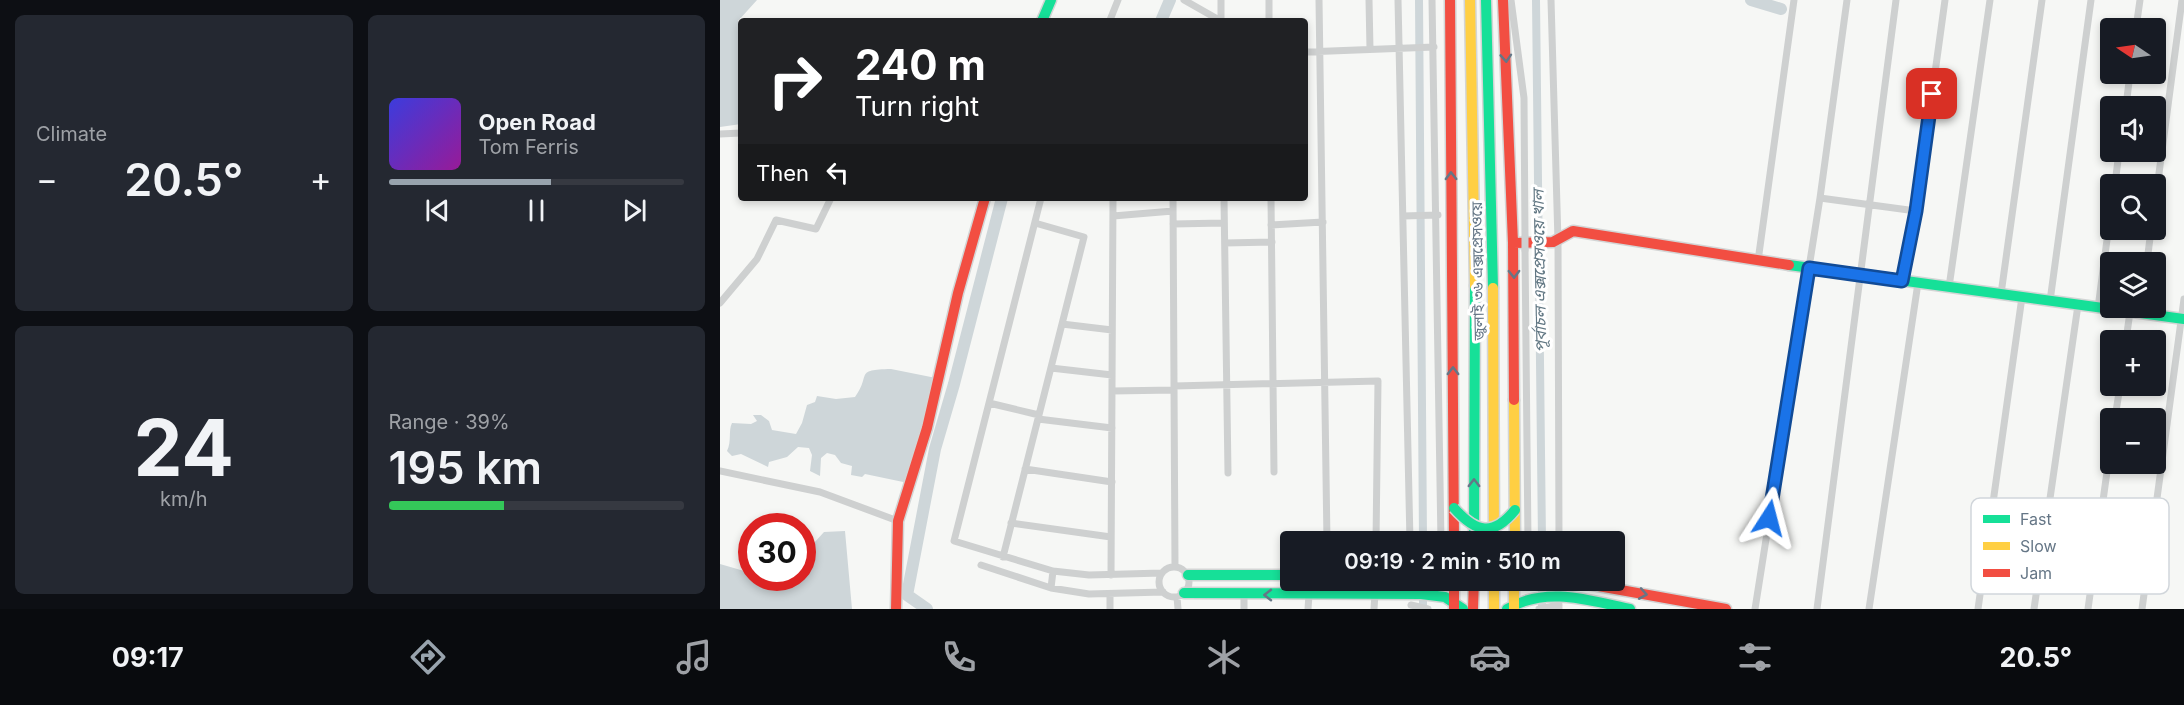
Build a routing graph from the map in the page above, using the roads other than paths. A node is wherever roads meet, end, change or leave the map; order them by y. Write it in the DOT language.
graph roads {
  1 [pos="1051,0"];
  2 [pos="1118,0"];
  3 [pos="1219,0"];
  4 [pos="1269,0"];
  5 [pos="1319,0"];
  6 [pos="1369,0"];
  7 [pos="1398,0"];
  8 [pos="1432,0"];
  9 [pos="1450,0"];
  10 [pos="1470,0"];
  11 [pos="1486,0"];
  12 [pos="1503,0"];
  13 [pos="1511,0"];
  14 [pos="1551,0"];
  15 [pos="1794,0"];
  16 [pos="1847,0"];
  17 [pos="1896,0"];
  18 [pos="1945,0"];
  19 [pos="1990,0"];
  20 [pos="2042,0"];
  21 [pos="2091,0"];
  22 [pos="2140,0"];
  23 [pos="2181,0"];
  24 [pos="1185,1"];
  25 [pos="1043,18"];
  26 [pos="1111,18"];
  27 [pos="1215,18"];
  28 [pos="1220,18"];
  29 [pos="1269,18"];
  30 [pos="2137,18"];
  31 [pos="1434,47"];
  32 [pos="1399,49"];
  33 [pos="1370,50"];
  34 [pos="1321,51"];
  35 [pos="1308,52"];
  36 [pos="738,133"];
  37 [pos="720,134"];
  38 [pos="2159,174"];
  39 [pos="1820,198"];
  40 [pos="830,201"];
  41 [pos="984,201"];
  42 [pos="1040,201"];
  43 [pos="1113,201"];
  44 [pos="1173,201"];
  45 [pos="1224,201"];
  46 [pos="1271,201"];
  47 [pos="1869,204"];
  48 [pos="1173,211"];
  49 [pos="1916,211"];
  50 [pos="1438,215"];
  51 [pos="1113,216"];
  52 [pos="1403,216"];
  53 [pos="1323,222"];
  54 [pos="1035,223"];
  55 [pos="1224,223"];
  56 [pos="1173,224"];
  57 [pos="1271,225"];
  58 [pos="2107,240"];
  59 [pos="1272,242"];
  60 [pos="1556,242"];
  61 [pos="1225,243"];
  62 [pos="1513,243"];
  63 [pos="1525,244"];
  64 [pos="1758,261"];
  65 [pos="1809,268"];
  66 [pos="1859,275"];
  67 [pos="1902,281"];
  68 [pos="1918,283"];
  69 [pos="1949,287"];
  70 [pos="2001,294"];
  71 [pos="2022,297"];
  72 [pos="2184,299"];
  73 [pos="2050,301"];
  74 [pos="720,303"];
  75 [pos="2078,305"];
  76 [pos="2098,308"];
  77 [pos="2166,316"];
  78 [pos="2183,319"];
  79 [pos="1062,324"];
  80 [pos="1112,330"];
  81 [pos="1051,368"];
  82 [pos="1112,375"];
  83 [pos="1325,383"];
  84 [pos="1273,384"];
  85 [pos="1227,385"];
  86 [pos="1174,388"];
  87 [pos="1112,391"];
  88 [pos="989,403"];
  89 [pos="1038,417"];
  90 [pos="1112,428"];
  91 [pos="1025,469"];
  92 [pos="720,471"];
  93 [pos="1274,471"];
  94 [pos="1228,473"];
  95 [pos="2107,474"];
  96 [pos="1112,482"];
  97 [pos="1994,498"];
  98 [pos="2050,498"];
  99 [pos="2103,498"];
  100 [pos="2158,498"];
  101 [pos="1454,508"];
  102 [pos="1515,510"];
  103 [pos="898,521"];
  104 [pos="1011,523"];
  105 [pos="1327,531"];
  106 [pos="1376,531"];
  107 [pos="1410,531"];
  108 [pos="1441,531"];
  109 [pos="1454,531"];
  110 [pos="1474,531"];
  111 [pos="1494,531"];
  112 [pos="1515,531"];
  113 [pos="1528,531"];
  114 [pos="1559,531"];
  115 [pos="1111,537"];
  116 [pos="1003,557"];
  117 [pos="981,565"];
  118 [pos="1175,567"];
  119 [pos="1053,571"];
  120 [pos="1162,573"];
  121 [pos="1111,575"];
  122 [pos="1188,575"];
  123 [pos="1280,575"];
  124 [pos="1051,588"];
  125 [pos="1474,591"];
  126 [pos="1494,591"];
  127 [pos="1513,591"];
  128 [pos="1625,591"];
  129 [pos="1163,592"];
  130 [pos="1375,594"];
  131 [pos="1980,594"];
  132 [pos="2036,594"];
  133 [pos="2090,594"];
  134 [pos="2144,594"];
  135 [pos="1110,595"];
  136 [pos="1181,595"];
  137 [pos="1244,595"];
  138 [pos="1309,595"];
  139 [pos="1411,603"];
  140 [pos="1559,603"];
  141 [pos="1454,605"];
  142 [pos="1512,607"];
  143 [pos="896,609"];
  144 [pos="1110,609"];
  145 [pos="1178,609"];
  146 [pos="1244,609"];
  147 [pos="1308,609"];
  148 [pos="1374,609"];
  149 [pos="1428,609"];
  150 [pos="1463,609"];
  151 [pos="1473,609"];
  152 [pos="1494,609"];
  153 [pos="1539,609"];
  154 [pos="1630,609"];
  155 [pos="1726,609"];
  156 [pos="1755,609"];
  157 [pos="1817,609"];
  158 [pos="1869,609"];
  159 [pos="1978,609"];
  160 [pos="2034,609"];
  161 [pos="2088,609"];
  162 [pos="2142,609"];
  1 -- 25 [label="main road"];
  2 -- 26 [label="street"];
  3 -- 28 [label="street"];
  4 -- 29 [label="street"];
  5 -- 34 [label="street"];
  6 -- 33 [label="street"];
  7 -- 32 [label="street"];
  8 -- 31 [label="street"];
  101 -- 9 [label="main road, one-way"];
  110 -- 10 [label="main road, জুলাই ৩৬ এক্সপ্রেসওয়ে, one-way"];
  11 -- 111 [label="main road, জুলাই ৩৬ এক্সপ্রেসওয়ে"];
  12 -- 62 [label="main road, one-way"];
  13 -- 63 [label="street"];
  14 -- 60 [label="street"];
  15 -- 64 [label="street"];
  16 -- 39 [label="street"];
  17 -- 47 [label="street"];
  18 -- 49 [label="street"];
  19 -- 69 [label="street"];
  20 -- 70 [label="street"];
  21 -- 73 [label="street"];
  22 -- 30 [label="street"];
  23 -- 38 [label="street"];
  24 -- 27 [label="street"];
  31 -- 32 [label="street"];
  31 -- 50 [label="street"];
  32 -- 33 [label="street"];
  32 -- 52 [label="street"];
  33 -- 34 [label="street"];
  34 -- 35 [label="street"];
  34 -- 53 [label="street"];
  36 -- 37 [label="street"];
  39 -- 47 [label="street"];
  39 -- 65 [label="street"];
  40 -- 74 [label="street"];
  41 -- 103 [label="main road"];
  42 -- 54 [label="street"];
  43 -- 51 [label="street"];
  44 -- 48 [label="street"];
  45 -- 55 [label="street"];
  46 -- 57 [label="street"];
  47 -- 49 [label="street"];
  47 -- 66 [label="street"];
  48 -- 51 [label="street"];
  48 -- 56 [label="street"];
  49 -- 67 [label="street"];
  50 -- 52 [label="street"];
  50 -- 108 [label="street"];
  51 -- 80 [label="street"];
  52 -- 107 [label="street"];
  53 -- 57 [label="street"];
  53 -- 83 [label="street"];
  54 -- 79 [label="street"];
  54 -- 88 [label="street"];
  55 -- 56 [label="street"];
  55 -- 61 [label="street"];
  56 -- 86 [label="street"];
  57 -- 59 [label="street"];
  58 -- 76 [label="street"];
  59 -- 61 [label="street"];
  59 -- 84 [label="street"];
  60 -- 63 [label="main road"];
  60 -- 64 [label="main road"];
  60 -- 114 [label="street"];
  61 -- 85 [label="street"];
  62 -- 63 [label="main road"];
  62 -- 102 [label="main road, one-way"];
  63 -- 113 [label="street"];
  64 -- 65 [label="main road"];
  65 -- 66 [label="main road"];
  65 -- 156 [label="street"];
  66 -- 67 [label="main road"];
  66 -- 157 [label="street"];
  67 -- 68 [label="main road"];
  68 -- 69 [label="main road"];
  68 -- 158 [label="street"];
  69 -- 70 [label="main road"];
  70 -- 71 [label="main road"];
  71 -- 73 [label="main road"];
  71 -- 97 [label="street"];
  72 -- 78 [label="street"];
  73 -- 75 [label="main road"];
  75 -- 76 [label="main road"];
  75 -- 98 [label="street"];
  77 -- 78 [label="main road"];
  78 -- 100 [label="street"];
  79 -- 80 [label="street"];
  79 -- 81 [label="street"];
  80 -- 82 [label="street"];
  81 -- 82 [label="street"];
  81 -- 89 [label="street"];
  82 -- 87 [label="street"];
  83 -- 84 [label="street"];
  83 -- 105 [label="street"];
  83 -- 106 [label="street"];
  84 -- 85 [label="street"];
  84 -- 93 [label="street"];
  85 -- 86 [label="street"];
  85 -- 94 [label="street"];
  86 -- 87 [label="street"];
  86 -- 118 [label="street"];
  87 -- 90 [label="street"];
  88 -- 89 [label="street"];
  88 -- 116 [label="street"];
  89 -- 90 [label="street"];
  89 -- 91 [label="street"];
  90 -- 96 [label="street"];
  91 -- 96 [label="street"];
  91 -- 104 [label="street"];
  92 -- 103 [label="street"];
  95 -- 99 [label="street"];
  96 -- 115 [label="street"];
  101 -- 102 [label="main road, bridge"];
  101 -- 109 [label="main road"];
  102 -- 112 [label="main road"];
  103 -- 143 [label="main road"];
  104 -- 115 [label="street"];
  104 -- 116 [label="street"];
  115 -- 121 [label="street"];
  116 -- 119 [label="street"];
  117 -- 124 [label="street"];
  118 -- 120 [label="street"];
  118 -- 122 [label="street"];
  119 -- 121 [label="street"];
  119 -- 124 [label="street"];
  120 -- 121 [label="street"];
  120 -- 129 [label="street"];
  122 -- 123 [label="main road"];
  122 -- 136 [label="street"];
  124 -- 135 [label="street"];
  125 -- 151 [label="main road"];
  126 -- 152 [label="main road"];
  127 -- 142 [label="main road"];
  128 -- 155 [label="main road, one-way"];
  129 -- 135 [label="street"];
  129 -- 136 [label="street"];
  130 -- 138 [label="main road"];
  130 -- 139 [label="main road"];
  130 -- 148 [label="street"];
  131 -- 159 [label="street"];
  132 -- 160 [label="street"];
  133 -- 161 [label="street"];
  134 -- 162 [label="street"];
  135 -- 144 [label="street"];
  136 -- 137 [label="main road"];
  136 -- 145 [label="street"];
  138 -- 137 [label="main road, one-way"];
  137 -- 146 [label="street"];
  138 -- 147 [label="street"];
  139 -- 141 [label="main road"];
  139 -- 149 [label="street, bridge"];
  140 -- 142 [label="main road"];
  140 -- 153 [label="street"];
  140 -- 154 [label="main road"];
  141 -- 150 [label="main road"];
}
